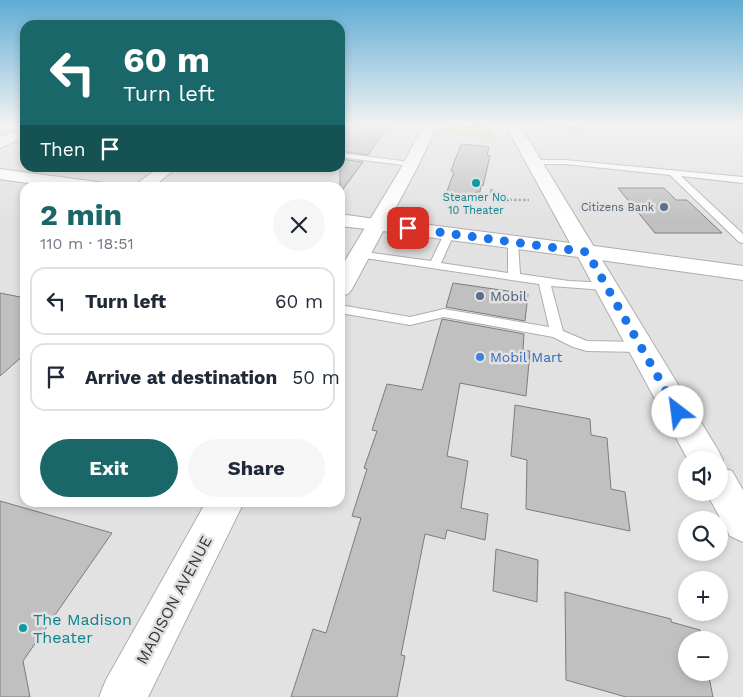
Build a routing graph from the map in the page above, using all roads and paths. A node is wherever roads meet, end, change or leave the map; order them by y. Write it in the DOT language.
graph roads {
  1 [pos="349,157"];
  2 [pos="414,157"];
  3 [pos="531,157"];
  4 [pos="534,162"];
  5 [pos="362,164"];
  6 [pos="409,167"];
  7 [pos="162,172"];
  8 [pos="673,173"];
  9 [pos="0,174"];
  10 [pos="743,180"];
  11 [pos="60,182"];
  12 [pos="148,182"];
  13 [pos="492,188"];
  14 [pos="533,200"];
  15 [pos="345,221"];
  16 [pos="375,224"];
  17 [pos="449,234"];
  18 [pos="743,240"];
  19 [pos="513,242"];
  20 [pos="587,252"];
  21 [pos="358,254"];
  22 [pos="435,264"];
  23 [pos="743,272"];
  24 [pos="514,277"];
  25 [pos="345,279"];
  26 [pos="544,281"];
  27 [pos="605,286"];
  28 [pos="345,310"];
  29 [pos="557,333"];
  30 [pos="641,347"];
  31 [pos="701,451"];
  32 [pos="728,498"];
  33 [pos="223,507"];
  34 [pos="743,524"];
  35 [pos="123,697"];
  1 -- 6 [label="lane"];
  2 -- 6 [label="street"];
  3 -- 4 [label="street"];
  4 -- 8 [label="lane"];
  4 -- 20 [label="street"];
  5 -- 6 [label="lane"];
  6 -- 16 [label="street"];
  7 -- 12 [label="street"];
  8 -- 10 [label="lane"];
  8 -- 18 [label="lane"];
  9 -- 11 [label="street"];
  13 -- 14 [label="path"];
  15 -- 16 [label="street"];
  16 -- 17 [label="street"];
  16 -- 21 [label="street"];
  17 -- 19 [label="street"];
  17 -- 22 [label="lane"];
  19 -- 20 [label="street"];
  19 -- 24 [label="lane"];
  20 -- 23 [label="street"];
  20 -- 27 [label="street"];
  21 -- 22 [label="lane"];
  21 -- 25 [label="street"];
  22 -- 24 [label="lane"];
  24 -- 26 [label="lane"];
  26 -- 27 [label="lane"];
  26 -- 29 [label="lane"];
  27 -- 30 [label="street"];
  28 -- 29 [label="lane"];
  29 -- 30 [label="lane"];
  30 -- 31 [label="street"];
  32 -- 34 [label="street"];
  33 -- 35 [label="street, MADISON AVENUE"];
}
